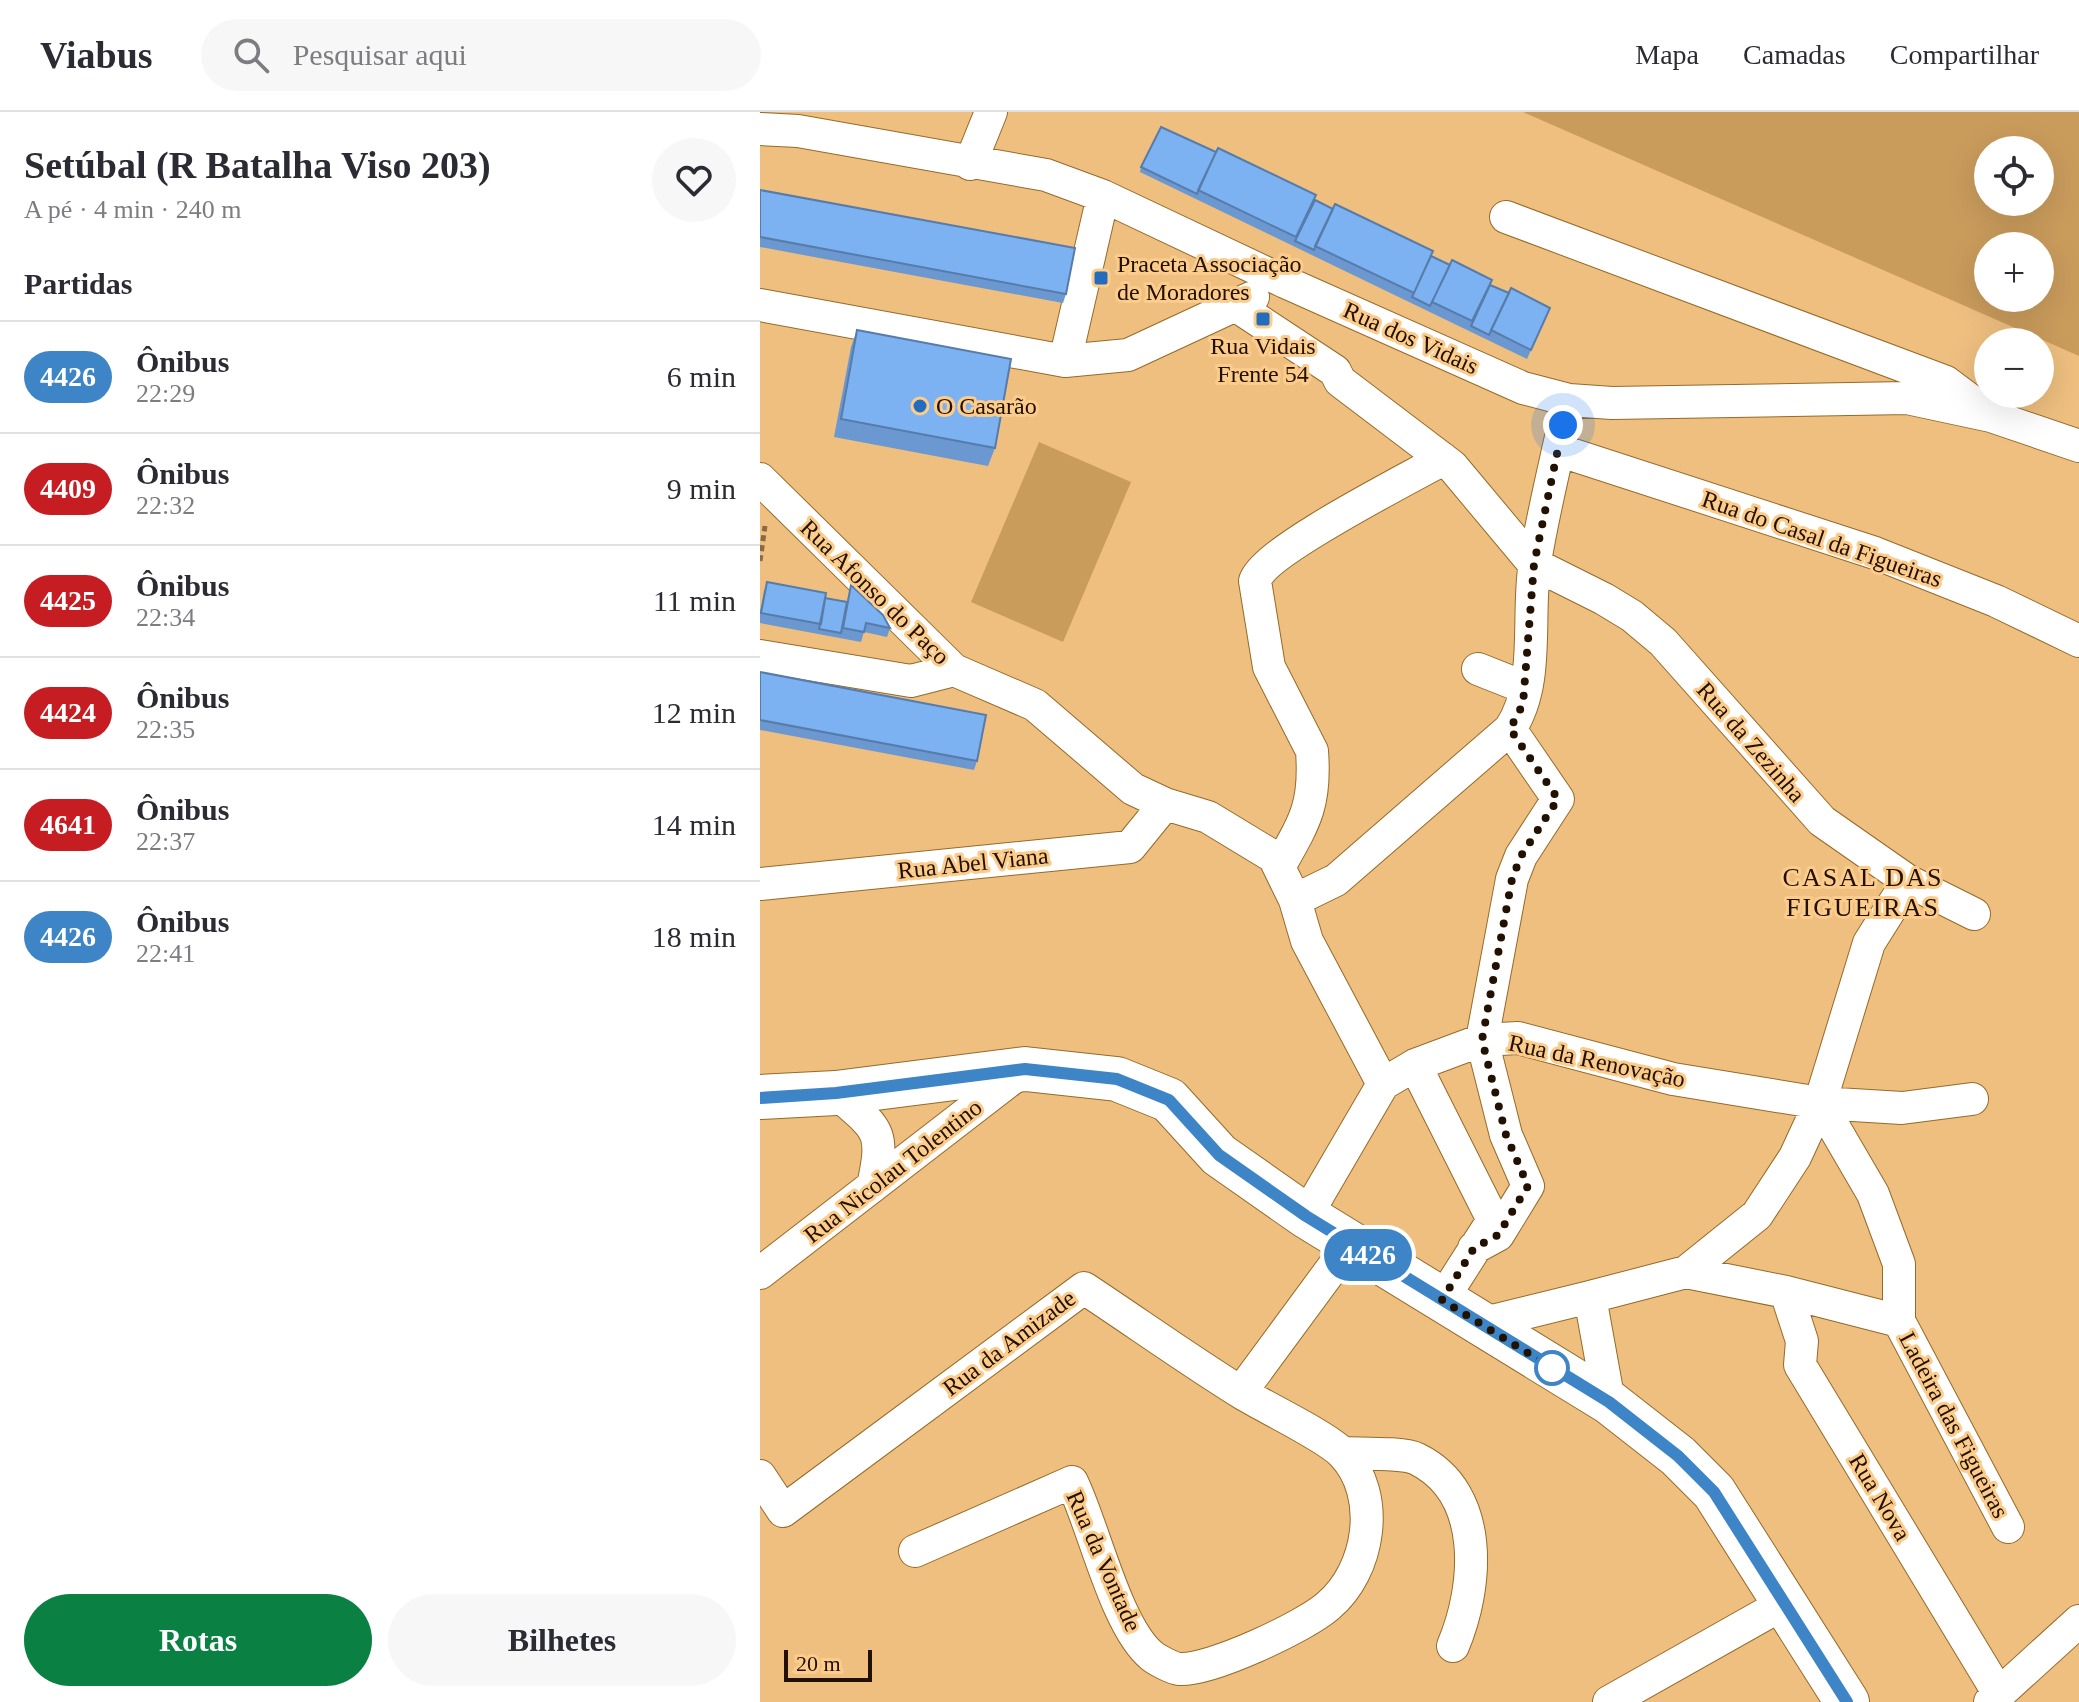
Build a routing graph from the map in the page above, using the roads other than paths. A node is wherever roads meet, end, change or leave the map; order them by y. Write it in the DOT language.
graph roads {
  1 [pos="991,112"];
  2 [pos="804,122"];
  3 [pos="760,129"];
  4 [pos="970,164"];
  5 [pos="1103,196"];
  6 [pos="1506,217"];
  7 [pos="1285,282"];
  8 [pos="760,305"];
  9 [pos="1235,305"];
  10 [pos="1065,361"];
  11 [pos="1569,400"];
  12 [pos="1991,416"];
  13 [pos="2079,446"];
  14 [pos="1558,450"];
  15 [pos="1443,459"];
  16 [pos="763,485"];
  17 [pos="1534,564"];
  18 [pos="2079,641"];
  19 [pos="760,656"];
  20 [pos="1478,669"];
  21 [pos="954,670"];
  22 [pos="1526,688"];
  23 [pos="1510,729"];
  24 [pos="1165,804"];
  25 [pos="1279,867"];
  26 [pos="1908,881"];
  27 [pos="760,884"];
  28 [pos="1295,900"];
  29 [pos="1974,914"];
  30 [pos="1482,1040"];
  31 [pos="1415,1065"];
  32 [pos="1025,1069"];
  33 [pos="1383,1084"];
  34 [pos="836,1093"];
  35 [pos="760,1097"];
  36 [pos="1972,1099"];
  37 [pos="1820,1103"];
  38 [pos="873,1186"];
  39 [pos="1306,1216"];
  40 [pos="1350,1244"];
  41 [pos="1474,1248"];
  42 [pos="1686,1272"];
  43 [pos="760,1273"];
  44 [pos="1786,1292"];
  45 [pos="1590,1297"];
  46 [pos="1442,1300"];
  47 [pos="1899,1321"];
  48 [pos="1480,1324"];
  49 [pos="1241,1392"];
  50 [pos="1609,1402"];
  51 [pos="1343,1453"];
  52 [pos="760,1476"];
  53 [pos="2008,1527"];
  54 [pos="915,1551"];
  55 [pos="1783,1604"];
  56 [pos="2079,1621"];
  57 [pos="1453,1646"];
  58 [pos="1995,1698"];
  59 [pos="1609,1702"];
  60 [pos="1847,1702"];
  1 -- 4 [label="street"];
  2 -- 3 [label="street, Rua dos Vidais"];
  2 -- 4 [label="street, Rua dos Vidais"];
  4 -- 5 [label="street, Rua dos Vidais"];
  5 -- 7 [label="street, Rua dos Vidais"];
  5 -- 10 [label="street"];
  6 -- 12 [label="street, Rua dos Vidais"];
  7 -- 9 [label="street"];
  7 -- 11 [label="street, Rua dos Vidais"];
  8 -- 10 [label="street"];
  9 -- 10 [label="street"];
  9 -- 15 [label="street"];
  11 -- 12 [label="street, Rua dos Vidais"];
  11 -- 14 [label="street"];
  12 -- 13 [label="street, Rua dos Vidais"];
  14 -- 17 [label="street"];
  14 -- 18 [label="street, Rua do Casal da Figueiras"];
  15 -- 17 [label="street"];
  15 -- 25 [label="street"];
  16 -- 21 [label="street, Rua Afonso do Paço"];
  17 -- 22 [label="street"];
  17 -- 26 [label="street, Rua da Zezinha"];
  19 -- 21 [label="street"];
  20 -- 22 [label="street"];
  21 -- 24 [label="street, Rua Afonso do Paço"];
  22 -- 23 [label="street"];
  23 -- 28 [label="street"];
  23 -- 30 [label="street"];
  24 -- 25 [label="street, Rua Afonso do Paço"];
  24 -- 27 [label="street, Rua Abel Viana"];
  25 -- 28 [label="street, Rua Afonso do Paço"];
  26 -- 29 [label="street, Rua da Zezinha"];
  26 -- 37 [label="street"];
  28 -- 33 [label="street, Rua Afonso do Paço"];
  30 -- 31 [label="street, Rua da Renovação"];
  30 -- 37 [label="street, Rua da Renovação"];
  30 -- 41 [label="street"];
  31 -- 33 [label="street, Rua da Renovação"];
  31 -- 41 [label="street"];
  32 -- 34 [label="street"];
  32 -- 38 [label="street, Rua Nicolau Tolentino"];
  32 -- 39 [label="street"];
  33 -- 39 [label="street, Rua da Renovação"];
  34 -- 35 [label="street"];
  34 -- 38 [label="street"];
  36 -- 37 [label="street, Rua da Renovação"];
  37 -- 42 [label="street"];
  37 -- 47 [label="street, Ladeira das Figueiras"];
  38 -- 43 [label="street, Rua Nicolau Tolentino"];
  39 -- 40 [label="street"];
  40 -- 46 [label="street"];
  40 -- 49 [label="street"];
  41 -- 46 [label="street"];
  42 -- 44 [label="street"];
  42 -- 45 [label="street"];
  44 -- 47 [label="street"];
  44 -- 58 [label="street, Rua Nova"];
  45 -- 48 [label="street"];
  45 -- 50 [label="street"];
  46 -- 48 [label="street"];
  47 -- 53 [label="street, Ladeira das Figueiras"];
  48 -- 50 [label="street"];
  49 -- 51 [label="street"];
  49 -- 52 [label="street, Rua da Amizade"];
  50 -- 55 [label="street"];
  51 -- 54 [label="street, Rua da Vontade"];
  51 -- 57 [label="street"];
  55 -- 59 [label="street"];
  55 -- 60 [label="street"];
  56 -- 58 [label="street"];
}
